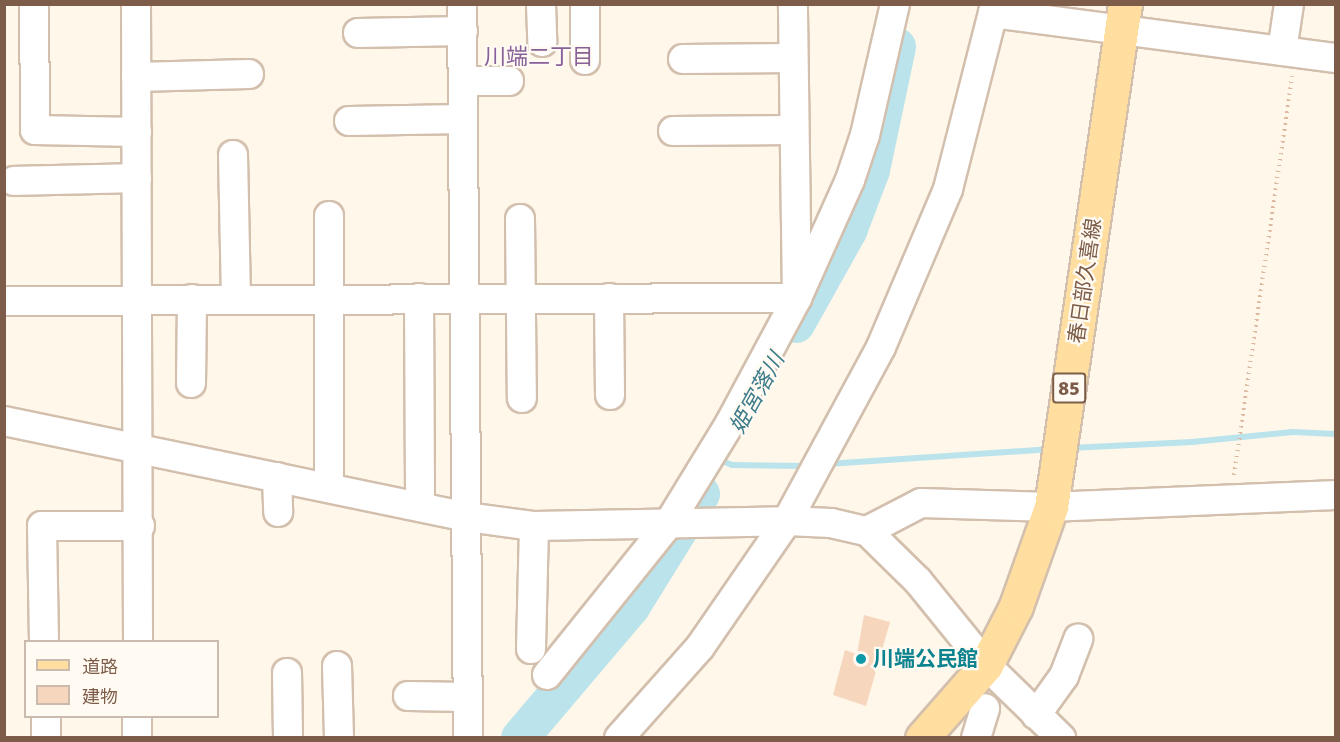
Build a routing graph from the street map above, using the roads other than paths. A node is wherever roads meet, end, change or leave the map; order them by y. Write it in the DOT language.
graph roads {
  1 [pos="34,4"];
  2 [pos="136,4"];
  3 [pos="541,4"];
  4 [pos="585,4"];
  5 [pos="793,4"];
  6 [pos="895,4"];
  7 [pos="1289,4"];
  8 [pos="994,9"];
  9 [pos="1123,17"];
  10 [pos="463,18"];
  11 [pos="358,33"];
  12 [pos="542,42"];
  13 [pos="1289,52"];
  14 [pos="793,58"];
  15 [pos="1335,58"];
  16 [pos="682,59"];
  17 [pos="585,60"];
  18 [pos="249,74"];
  19 [pos="136,77"];
  20 [pos="463,81"];
  21 [pos="509,81"];
  22 [pos="464,119"];
  23 [pos="349,121"];
  24 [pos="794,130"];
  25 [pos="673,131"];
  26 [pos="136,132"];
  27 [pos="233,155"];
  28 [pos="137,178"];
  29 [pos="14,181"];
  30 [pos="329,216"];
  31 [pos="520,219"];
  32 [pos="236,298"];
  33 [pos="329,298"];
  34 [pos="419,298"];
  35 [pos="465,298"];
  36 [pos="521,298"];
  37 [pos="609,298"];
  38 [pos="797,298"];
  39 [pos="137,299"];
  40 [pos="192,299"];
  41 [pos="4,301"];
  42 [pos="190,383"];
  43 [pos="610,395"];
  44 [pos="522,398"];
  45 [pos="4,421"];
  46 [pos="138,447"];
  47 [pos="277,477"];
  48 [pos="330,488"];
  49 [pos="1335,495"];
  50 [pos="420,507"];
  51 [pos="1051,507"];
  52 [pos="278,512"];
  53 [pos="467,517"];
  54 [pos="787,521"];
  55 [pos="140,526"];
  56 [pos="534,526"];
  57 [pos="667,526"];
  58 [pos="867,531"];
  59 [pos="1078,639"];
  60 [pos="44,640"];
  61 [pos="138,640"];
  62 [pos="531,649"];
  63 [pos="986,665"];
  64 [pos="337,666"];
  65 [pos="287,674"];
  66 [pos="547,675"];
  67 [pos="408,696"];
  68 [pos="467,697"];
  69 [pos="985,708"];
  70 [pos="1036,715"];
  71 [pos="46,718"];
  72 [pos="137,718"];
  73 [pos="46,738"];
  74 [pos="137,738"];
  75 [pos="288,738"];
  76 [pos="339,738"];
  77 [pos="468,738"];
  78 [pos="618,738"];
  79 [pos="922,738"];
  80 [pos="976,738"];
  81 [pos="1061,738"];
  1 -- 26 [label="street"];
  2 -- 19 [label="street"];
  3 -- 12 [label="street"];
  4 -- 17 [label="street"];
  5 -- 14 [label="street"];
  6 -- 38 [label="street"];
  7 -- 13 [label="street"];
  8 -- 9 [label="street"];
  8 -- 54 [label="street"];
  9 -- 13 [label="street"];
  9 -- 51 [label="main road, 春日部久喜線 / 85"];
  10 -- 11 [label="street"];
  10 -- 20 [label="street"];
  13 -- 15 [label="street"];
  14 -- 16 [label="street"];
  14 -- 24 [label="street"];
  18 -- 19 [label="street"];
  19 -- 26 [label="street"];
  20 -- 21 [label="street"];
  20 -- 22 [label="street"];
  22 -- 23 [label="street"];
  22 -- 35 [label="street"];
  24 -- 25 [label="street"];
  24 -- 38 [label="street"];
  26 -- 28 [label="street"];
  27 -- 32 [label="street"];
  28 -- 29 [label="street"];
  28 -- 39 [label="street"];
  30 -- 33 [label="street"];
  31 -- 36 [label="street"];
  32 -- 33 [label="street"];
  32 -- 40 [label="street"];
  33 -- 34 [label="street"];
  33 -- 48 [label="street"];
  34 -- 35 [label="street"];
  34 -- 50 [label="street"];
  35 -- 36 [label="street"];
  35 -- 53 [label="street"];
  36 -- 37 [label="street"];
  36 -- 44 [label="street"];
  37 -- 38 [label="street"];
  37 -- 43 [label="street"];
  38 -- 57 [label="street"];
  39 -- 40 [label="street"];
  39 -- 41 [label="street"];
  39 -- 46 [label="street"];
  40 -- 42 [label="street"];
  45 -- 46 [label="street"];
  46 -- 47 [label="street"];
  46 -- 55 [label="street"];
  47 -- 48 [label="street"];
  47 -- 52 [label="street"];
  48 -- 50 [label="street"];
  49 -- 51 [label="street"];
  50 -- 53 [label="street"];
  51 -- 58 [label="street"];
  51 -- 63 [label="main road, 春日部久喜線 / 85"];
  53 -- 56 [label="street"];
  53 -- 68 [label="street"];
  54 -- 57 [label="street"];
  54 -- 58 [label="street"];
  54 -- 78 [label="street"];
  55 -- 60 [label="street"];
  55 -- 61 [label="street"];
  56 -- 57 [label="street"];
  56 -- 62 [label="street"];
  57 -- 66 [label="street"];
  58 -- 63 [label="street"];
  59 -- 70 [label="street"];
  63 -- 70 [label="street"];
  63 -- 79 [label="main road, 春日部久喜線 / 85"];
  64 -- 76 [label="street"];
  65 -- 75 [label="street"];
  67 -- 68 [label="street"];
  68 -- 77 [label="street"];
  69 -- 80 [label="street"];
  70 -- 81 [label="street"];
  71 -- 73 [label="street"];
  72 -- 74 [label="street"];
}
